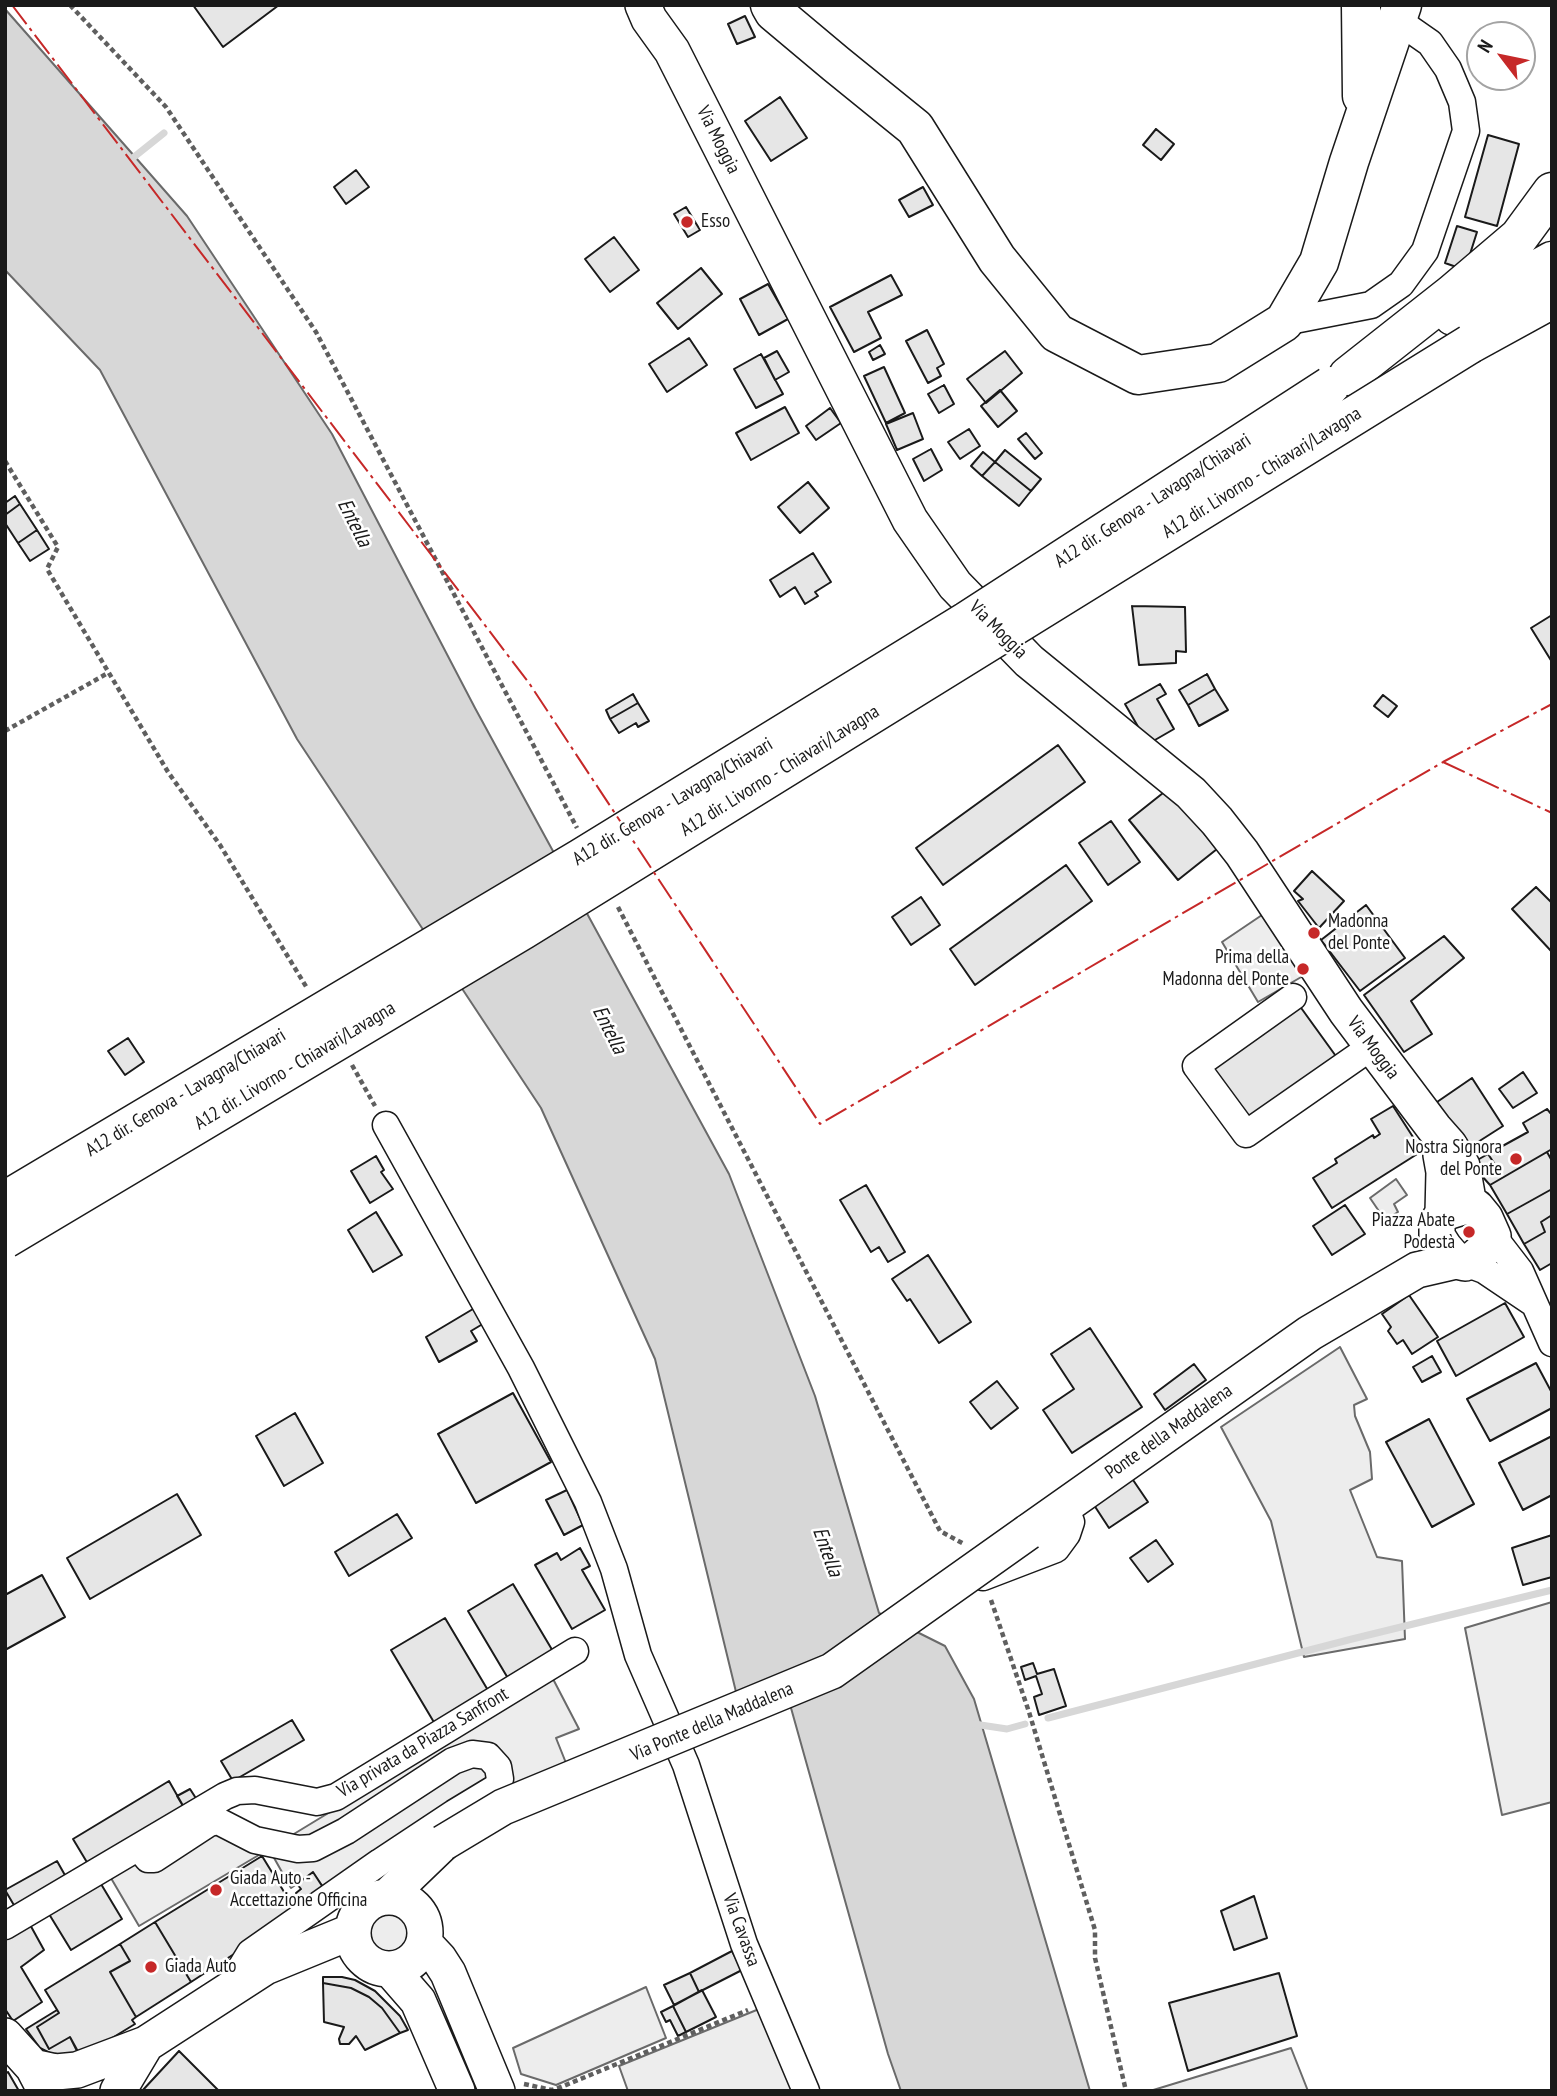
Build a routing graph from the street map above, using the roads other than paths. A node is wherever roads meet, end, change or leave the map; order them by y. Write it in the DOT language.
graph roads {
  1 [pos="643,5"];
  2 [pos="659,5"];
  3 [pos="770,5"];
  4 [pos="1361,5"];
  5 [pos="1400,13"];
  6 [pos="672,51"];
  7 [pos="1362,123"];
  8 [pos="1552,192"];
  9 [pos="1552,261"];
  10 [pos="1547,303"];
  11 [pos="1284,322"];
  12 [pos="1339,381"];
  13 [pos="1293,998"];
  14 [pos="1371,1047"];
  15 [pos="386,1125"];
  16 [pos="5,1201"];
  17 [pos="1450,1214"];
  18 [pos="1493,1237"];
  19 [pos="5,1239"];
  20 [pos="1461,1262"];
  21 [pos="1544,1321"];
  22 [pos="1310,1332"];
  23 [pos="1065,1506"];
  24 [pos="1028,1532"];
  25 [pos="983,1577"];
  26 [pos="575,1651"];
  27 [pos="139,1848"];
  28 [pos="388,1896"];
  29 [pos="5,1926"];
  30 [pos="353,1931"];
  31 [pos="424,1943"];
  32 [pos="391,1970"];
  33 [pos="234,1987"];
  34 [pos="5,2036"];
  35 [pos="146,2044"];
  36 [pos="39,2079"];
  37 [pos="507,2088"];
  38 [pos="118,2091"];
  39 [pos="457,2091"];
  40 [pos="806,2091"];
  1 -- 6 [label="main road, Via Moggia"];
  2 -- 6 [label="main road, Via Moggia"];
  3 -- 11 [label="highway"];
  4 -- 7 [label="highway"];
  5 -- 7 [label="highway"];
  5 -- 11 [label="street"];
  6 -- 14 [label="main road, Via Moggia"];
  7 -- 11 [label="highway"];
  8 -- 12 [label="highway"];
  9 -- 12 [label="highway"];
  10 -- 19 [label="highway, A12 dir. Livorno - Chiavari/Lavagna, bridge"];
  12 -- 16 [label="highway, A12 dir. Genova - Lavagna/Chiavari, bridge"];
  13 -- 14 [label="street"];
  14 -- 17 [label="main road, Via Moggia"];
  15 -- 40 [label="street, Via Cavassa"];
  17 -- 18 [label="main road, Via Moggia"];
  17 -- 20 [label="main road, Via Moggia"];
  17 -- 22 [label="main road, Ponte della Maddalena"];
  18 -- 20 [label="main road"];
  18 -- 21 [label="street, Via Moggia"];
  20 -- 21 [label="street, Via Moggia"];
  20 -- 22 [label="main road, Ponte della Maddalena"];
  22 -- 23 [label="main road, Ponte della Maddalena"];
  23 -- 24 [label="main road, Ponte della Maddalena"];
  23 -- 25 [label="street"];
  24 -- 28 [label="main road, Via Ponte della Maddalena, bridge"];
  26 -- 27 [label="street, Via privata da Piazza Sanfront"];
  27 -- 29 [label="street, Via privata da Piazza Sanfront"];
  27 -- 33 [label="street"];
  28 -- 30 [label="main road"];
  28 -- 31 [label="main road"];
  30 -- 32 [label="main road"];
  30 -- 33 [label="main road"];
  31 -- 32 [label="main road"];
  31 -- 37 [label="main road"];
  32 -- 39 [label="main road"];
  33 -- 35 [label="main road"];
  34 -- 36 [label="main road"];
  35 -- 36 [label="main road"];
  35 -- 38 [label="main road"];
}
